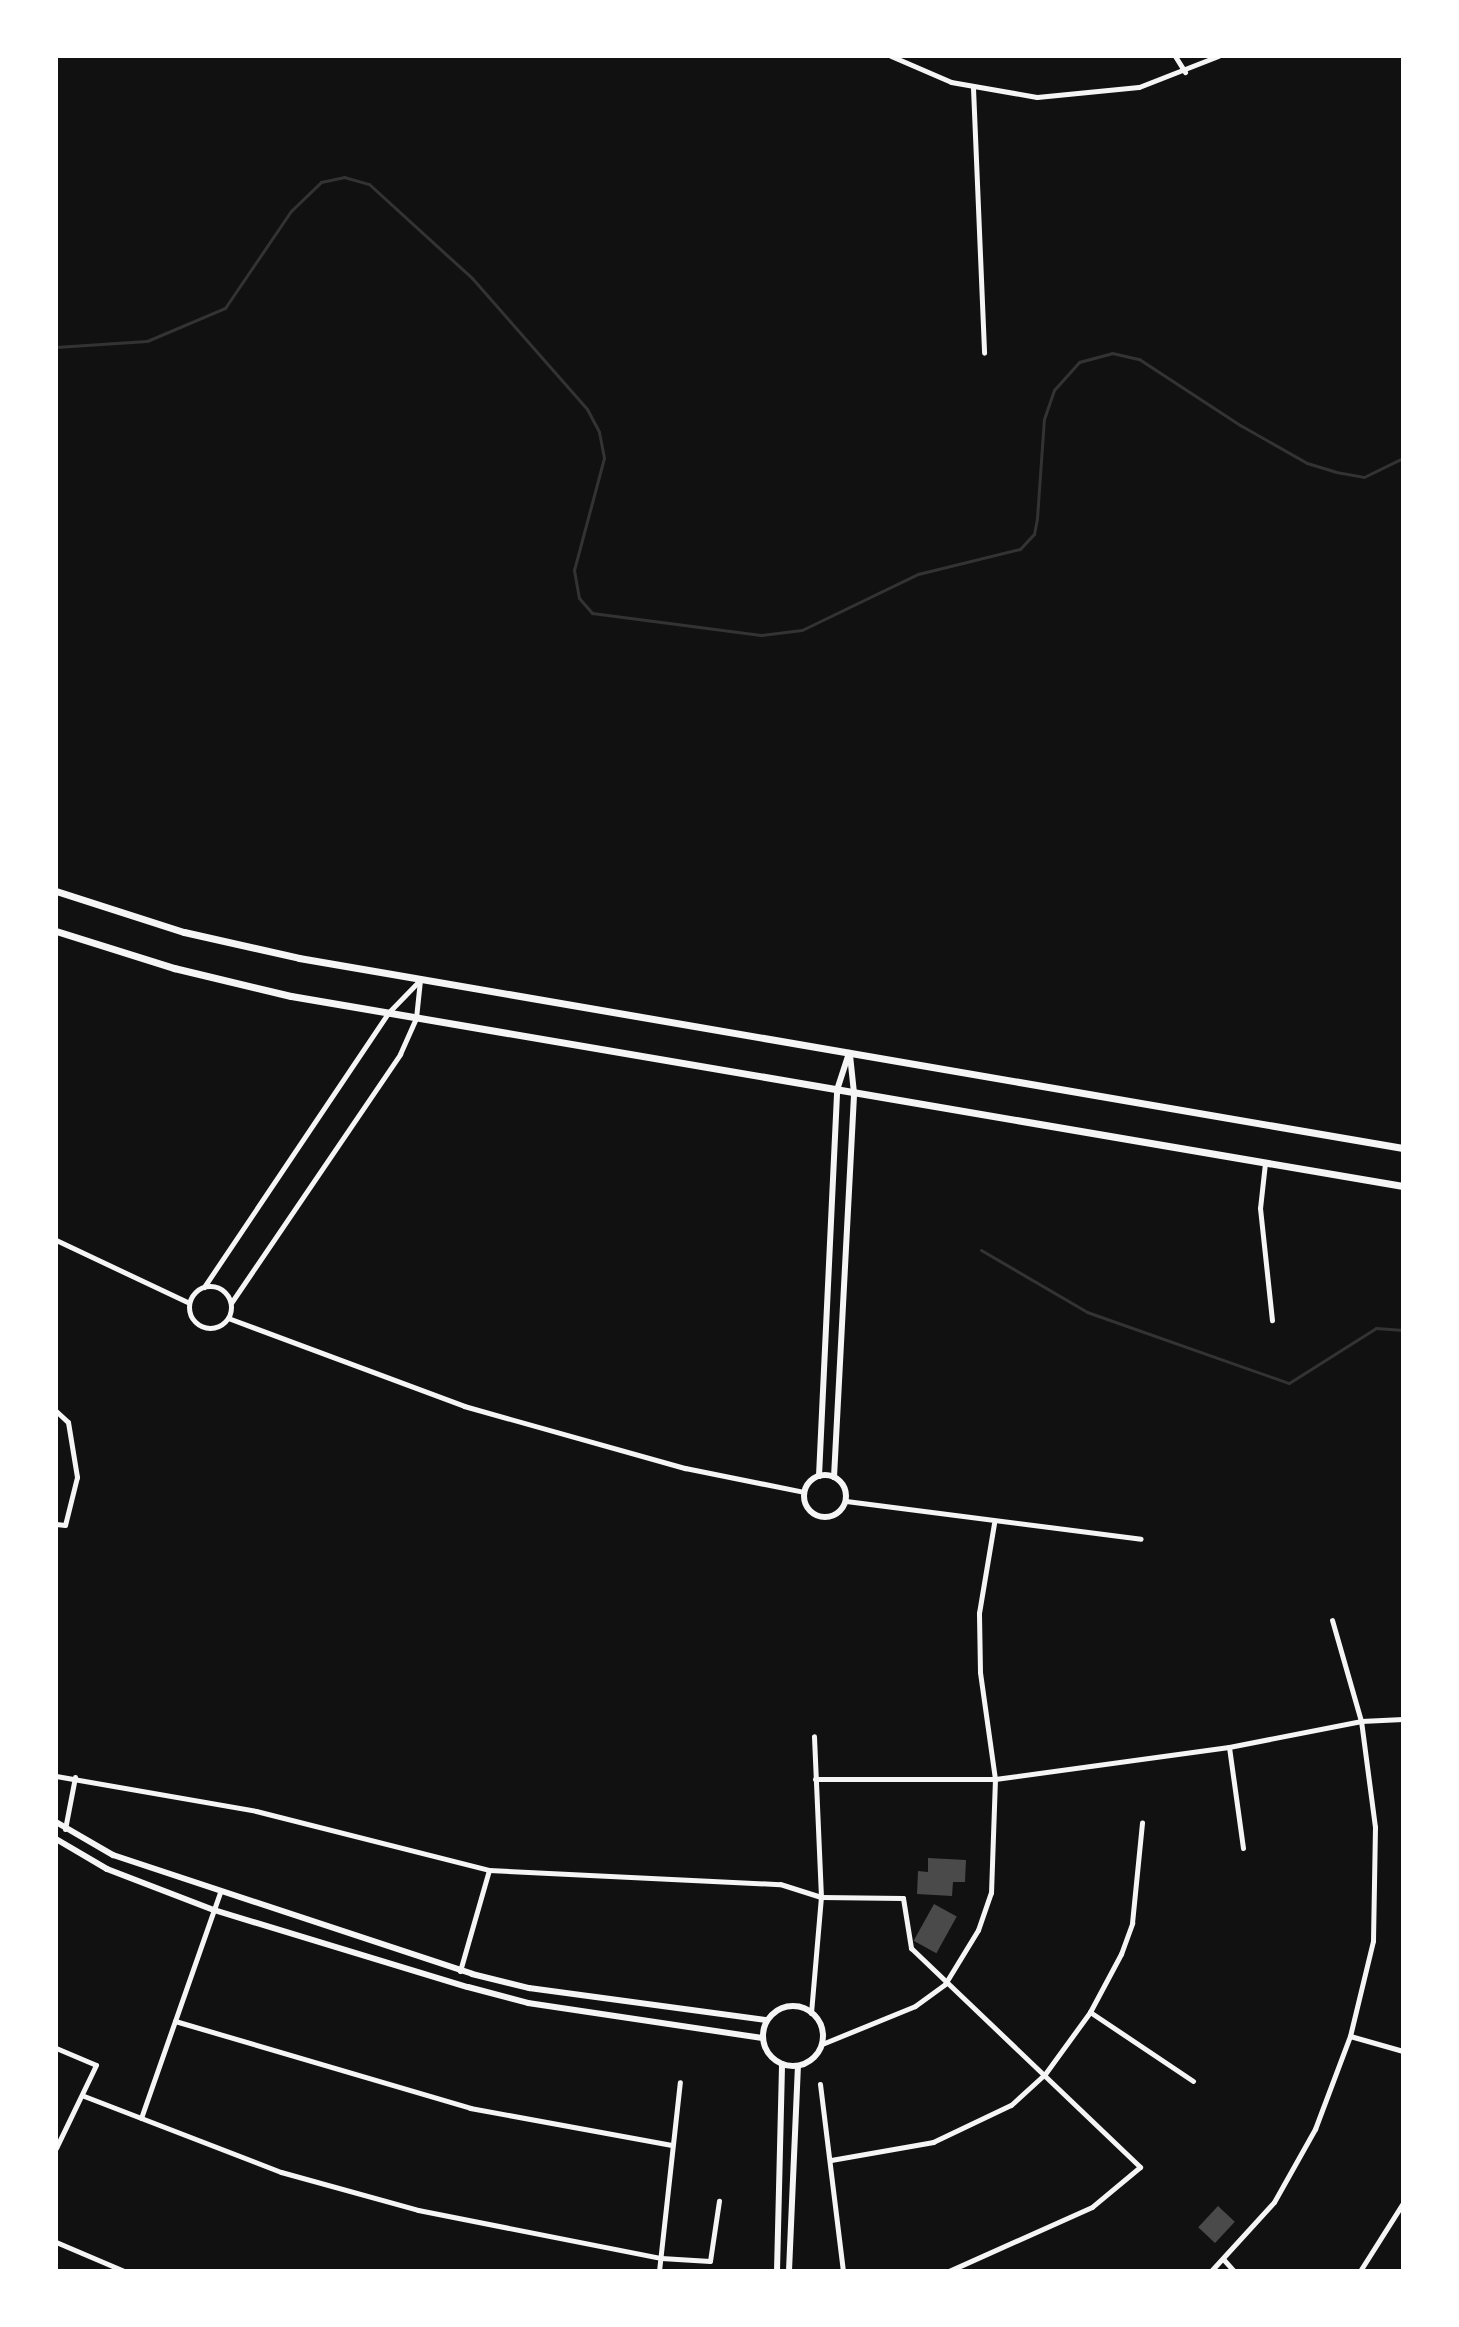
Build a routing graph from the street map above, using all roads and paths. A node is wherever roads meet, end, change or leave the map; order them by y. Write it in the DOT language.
graph roads {
  1 [pos="891,56"];
  2 [pos="1175,56"];
  3 [pos="1218,56"];
  4 [pos="1185,72"];
  5 [pos="973,88"];
  6 [pos="984,353"];
  7 [pos="56,891"];
  8 [pos="56,931"];
  9 [pos="420,980"];
  10 [pos="388,1013"];
  11 [pos="416,1018"];
  12 [pos="849,1053"];
  13 [pos="837,1090"];
  14 [pos="854,1093"];
  15 [pos="1403,1148"];
  16 [pos="1265,1163"];
  17 [pos="1403,1186"];
  18 [pos="56,1240"];
  19 [pos="204,1287"];
  20 [pos="189,1303"];
  21 [pos="231,1303"];
  22 [pos="228,1318"];
  23 [pos="1272,1320"];
  24 [pos="56,1411"];
  25 [pos="819,1476"];
  26 [pos="834,1477"];
  27 [pos="804,1492"];
  28 [pos="846,1501"];
  29 [pos="994,1523"];
  30 [pos="56,1524"];
  31 [pos="1141,1539"];
  32 [pos="1332,1620"];
  33 [pos="1403,1719"];
  34 [pos="1361,1721"];
  35 [pos="814,1736"];
  36 [pos="1229,1747"];
  37 [pos="56,1776"];
  38 [pos="75,1777"];
  39 [pos="815,1779"];
  40 [pos="995,1779"];
  41 [pos="56,1822"];
  42 [pos="1142,1822"];
  43 [pos="65,1829"];
  44 [pos="56,1839"];
  45 [pos="1243,1848"];
  46 [pos="489,1870"];
  47 [pos="220,1893"];
  48 [pos="821,1897"];
  49 [pos="214,1910"];
  50 [pos="460,1971"];
  51 [pos="945,1984"];
  52 [pos="1090,2012"];
  53 [pos="811,2013"];
  54 [pos="767,2020"];
  55 [pos="175,2021"];
  56 [pos="1350,2036"];
  57 [pos="762,2038"];
  58 [pos="822,2044"];
  59 [pos="56,2048"];
  60 [pos="1403,2051"];
  61 [pos="782,2064"];
  62 [pos="798,2066"];
  63 [pos="1045,2074"];
  64 [pos="1193,2081"];
  65 [pos="680,2082"];
  66 [pos="820,2084"];
  67 [pos="84,2096"];
  68 [pos="141,2118"];
  69 [pos="672,2145"];
  70 [pos="56,2148"];
  71 [pos="831,2160"];
  72 [pos="719,2201"];
  73 [pos="1403,2203"];
  74 [pos="56,2242"];
  75 [pos="661,2258"];
  76 [pos="1224,2260"];
  77 [pos="124,2271"];
  78 [pos="659,2271"];
  79 [pos="777,2271"];
  80 [pos="789,2271"];
  81 [pos="843,2271"];
  82 [pos="949,2271"];
  83 [pos="1211,2271"];
  84 [pos="1234,2271"];
  85 [pos="1360,2271"];
  1 -- 5 [label="street"];
  2 -- 4 [label="street"];
  3 -- 4 [label="street"];
  4 -- 5 [label="street"];
  5 -- 6 [label="street"];
  7 -- 9 [label="main road"];
  8 -- 10 [label="main road"];
  9 -- 10 [label="street"];
  9 -- 11 [label="street"];
  9 -- 12 [label="main road"];
  10 -- 11 [label="main road"];
  10 -- 19 [label="street"];
  11 -- 13 [label="main road"];
  11 -- 21 [label="street"];
  12 -- 13 [label="street"];
  12 -- 14 [label="street"];
  12 -- 15 [label="main road"];
  13 -- 14 [label="main road"];
  13 -- 25 [label="street"];
  14 -- 16 [label="main road"];
  14 -- 26 [label="street"];
  16 -- 17 [label="main road"];
  16 -- 23 [label="street"];
  18 -- 20 [label="street"];
  19 -- 20 [label="street"];
  19 -- 21 [label="street"];
  20 -- 22 [label="street"];
  21 -- 22 [label="street"];
  22 -- 27 [label="street"];
  24 -- 30 [label="street"];
  25 -- 26 [label="street"];
  25 -- 27 [label="street"];
  26 -- 28 [label="street"];
  27 -- 28 [label="street"];
  28 -- 29 [label="street"];
  29 -- 31 [label="street"];
  29 -- 40 [label="street"];
  32 -- 34 [label="street"];
  33 -- 34 [label="street"];
  34 -- 36 [label="street"];
  34 -- 56 [label="street"];
  35 -- 39 [label="street"];
  36 -- 40 [label="street"];
  36 -- 45 [label="street"];
  37 -- 38 [label="street"];
  38 -- 43 [label="street"];
  38 -- 46 [label="street"];
  39 -- 40 [label="street"];
  39 -- 48 [label="street"];
  40 -- 51 [label="street"];
  41 -- 43 [label="street"];
  42 -- 52 [label="street"];
  43 -- 47 [label="street"];
  44 -- 49 [label="street"];
  46 -- 48 [label="street"];
  46 -- 50 [label="street"];
  47 -- 49 [label="street"];
  47 -- 50 [label="street"];
  48 -- 51 [label="street"];
  48 -- 53 [label="street"];
  49 -- 55 [label="street"];
  49 -- 57 [label="street"];
  50 -- 54 [label="street"];
  51 -- 58 [label="street"];
  51 -- 63 [label="street"];
  52 -- 63 [label="street"];
  52 -- 64 [label="street"];
  53 -- 54 [label="street"];
  53 -- 58 [label="street"];
  54 -- 57 [label="street"];
  55 -- 68 [label="street"];
  55 -- 69 [label="street"];
  56 -- 60 [label="street"];
  56 -- 76 [label="street"];
  57 -- 61 [label="street"];
  58 -- 62 [label="street"];
  59 -- 67 [label="street"];
  61 -- 62 [label="street"];
  61 -- 79 [label="street"];
  62 -- 80 [label="street"];
  63 -- 71 [label="street"];
  63 -- 82 [label="street"];
  65 -- 69 [label="street"];
  66 -- 71 [label="street"];
  67 -- 68 [label="street"];
  67 -- 70 [label="street"];
  68 -- 75 [label="street"];
  69 -- 75 [label="street"];
  71 -- 81 [label="street"];
  72 -- 75 [label="street"];
  73 -- 85 [label="street"];
  74 -- 77 [label="street"];
  75 -- 78 [label="street"];
  76 -- 83 [label="street"];
  76 -- 84 [label="street"];
}
